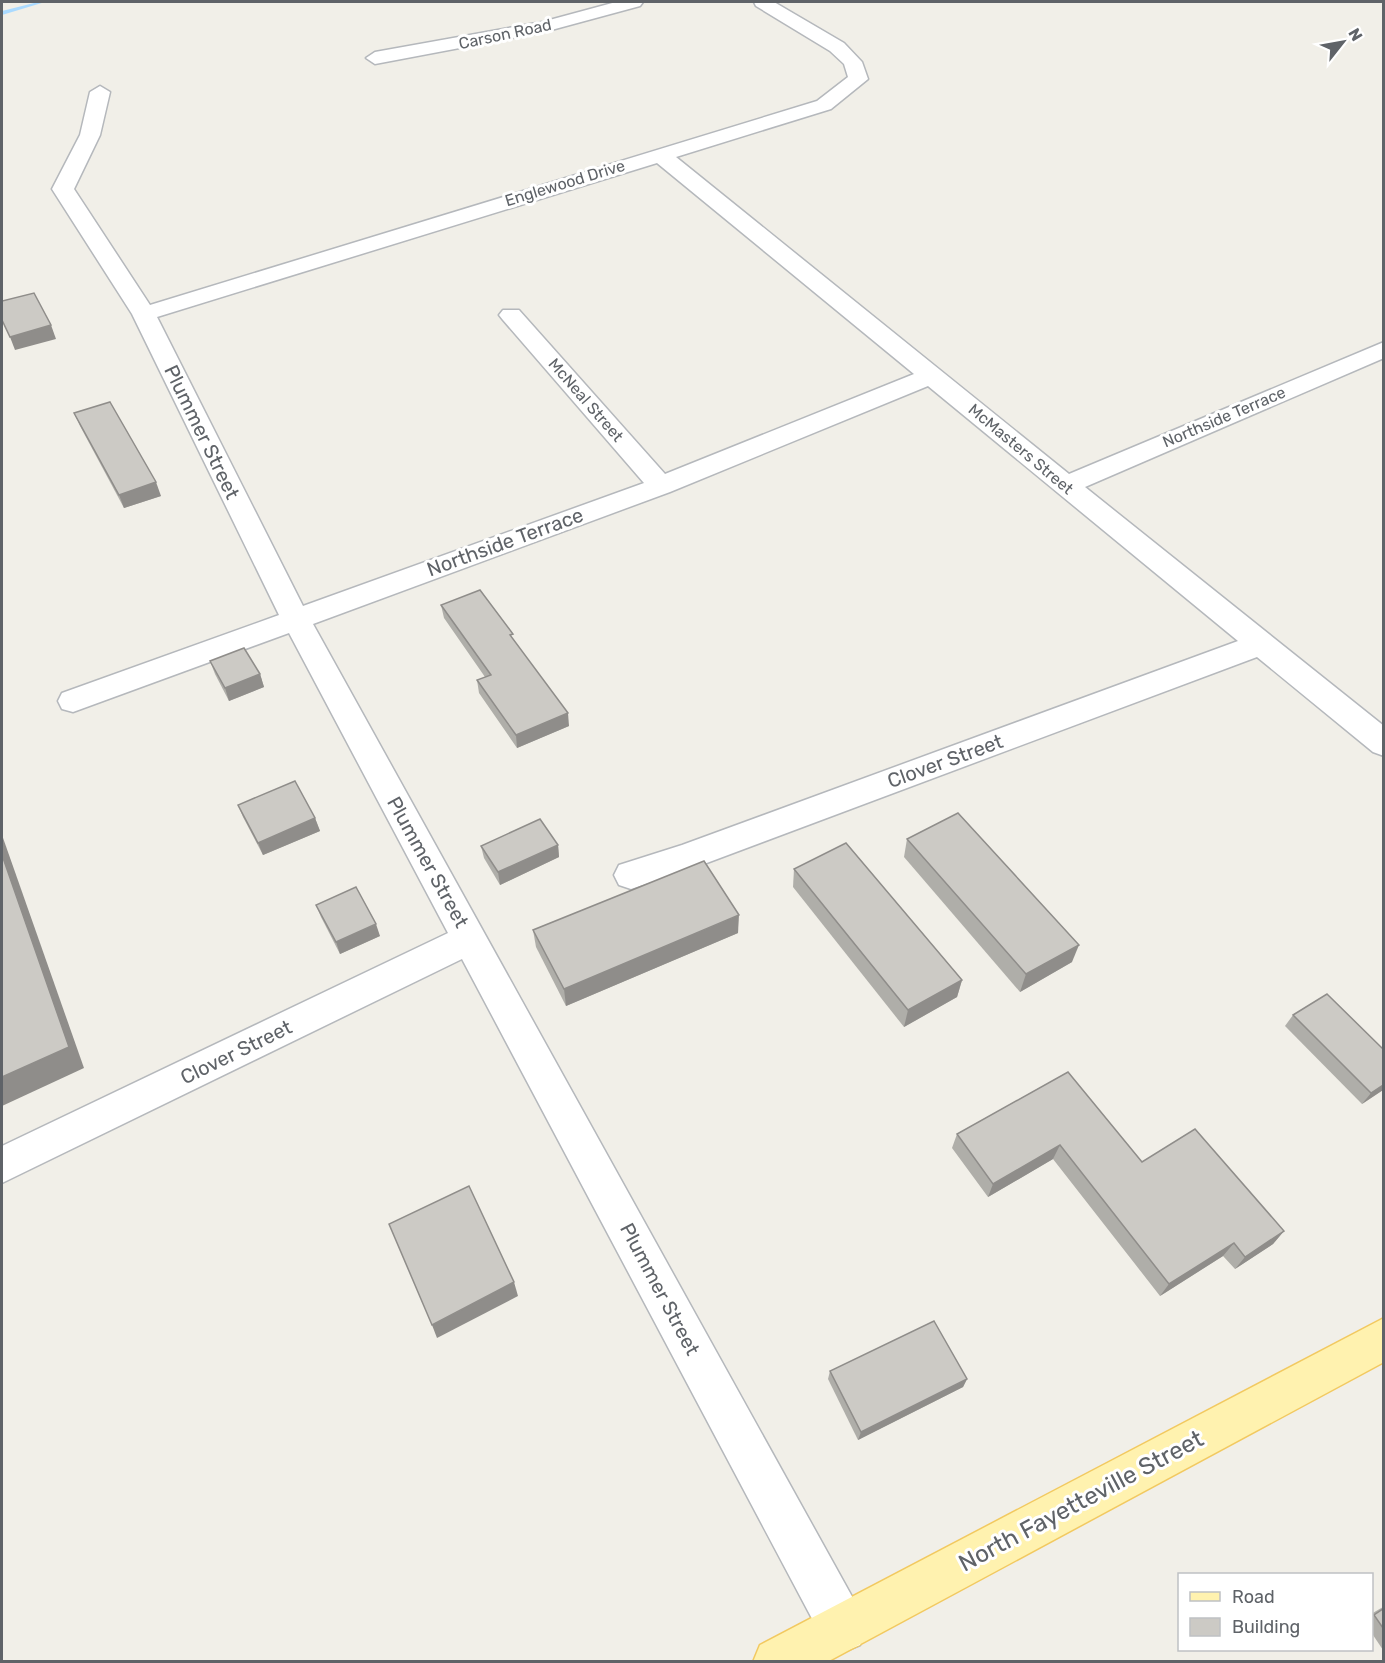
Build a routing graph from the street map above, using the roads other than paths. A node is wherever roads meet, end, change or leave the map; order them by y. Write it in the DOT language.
graph roads {
  1 [pos="634,2"];
  2 [pos="762,2"];
  3 [pos="375,58"];
  4 [pos="100,92"];
  5 [pos="659,154"];
  6 [pos="144,314"];
  7 [pos="511,315"];
  8 [pos="1383,348"];
  9 [pos="933,375"];
  10 [pos="661,486"];
  11 [pos="1064,486"];
  12 [pos="295,618"];
  13 [pos="1259,645"];
  14 [pos="73,701"];
  15 [pos="1383,744"];
  16 [pos="631,875"];
  17 [pos="470,939"];
  18 [pos="2,1165"];
  19 [pos="1383,1340"];
  20 [pos="843,1628"];
  21 [pos="777,1662"];
  1 -- 3 [label="street, Carson Road"];
  2 -- 5 [label="street, Englewood Drive"];
  4 -- 6 [label="street, Plummer Street"];
  5 -- 6 [label="street, Englewood Drive"];
  5 -- 9 [label="street, McMasters Street"];
  6 -- 12 [label="street, Plummer Street"];
  7 -- 10 [label="street, McNeal Street"];
  8 -- 11 [label="street, Northside Terrace"];
  9 -- 10 [label="street, Northside Terrace"];
  9 -- 11 [label="street, McMasters Street"];
  10 -- 12 [label="street, Northside Terrace"];
  11 -- 13 [label="street, McMasters Street"];
  12 -- 14 [label="street, Northside Terrace"];
  12 -- 17 [label="street, Plummer Street"];
  13 -- 15 [label="street, McMasters Street"];
  13 -- 16 [label="street, Clover Street"];
  17 -- 18 [label="street, Clover Street"];
  17 -- 20 [label="street, Plummer Street"];
  19 -- 20 [label="main road, North Fayetteville Street"];
  20 -- 21 [label="main road, North Fayetteville Street"];
}
